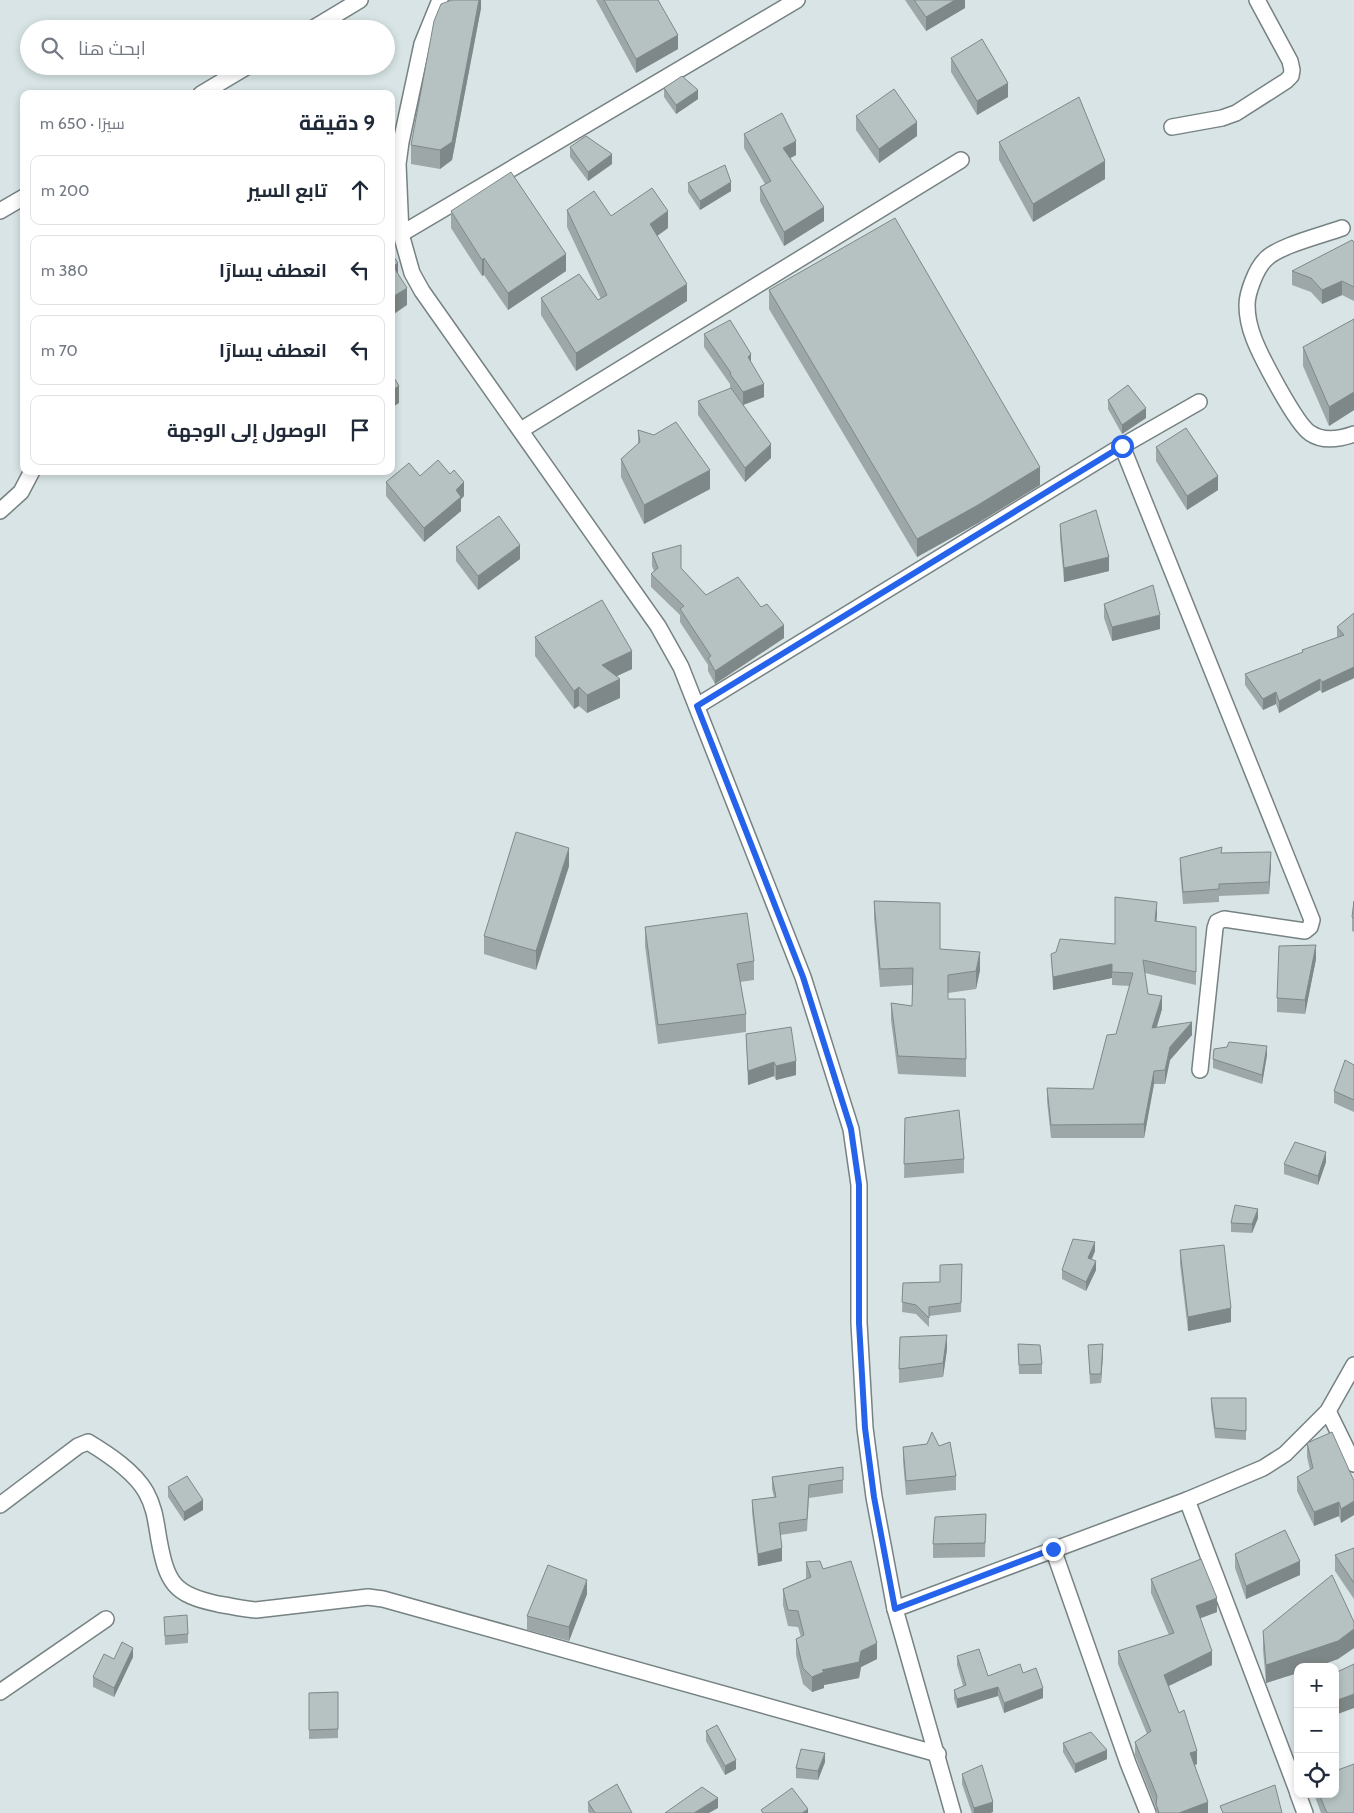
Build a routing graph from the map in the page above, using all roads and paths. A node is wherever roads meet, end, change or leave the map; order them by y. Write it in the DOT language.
graph roads {
  1 [pos="360,0"];
  2 [pos="440,0"];
  3 [pos="797,0"];
  4 [pos="1258,0"];
  5 [pos="327,20"];
  6 [pos="233,75"];
  7 [pos="208,90"];
  8 [pos="1172,127"];
  9 [pos="396,145"];
  10 [pos="961,160"];
  11 [pos="20,199"];
  12 [pos="0,210"];
  13 [pos="1342,228"];
  14 [pos="401,234"];
  15 [pos="1198,402"];
  16 [pos="521,430"];
  17 [pos="1354,434"];
  18 [pos="1122,446"];
  19 [pos="30,475"];
  20 [pos="0,511"];
  21 [pos="697,706"];
  22 [pos="1200,1070"];
  23 [pos="1354,1365"];
  24 [pos="1328,1411"];
  25 [pos="1354,1464"];
  26 [pos="1187,1500"];
  27 [pos="0,1505"];
  28 [pos="1053,1549"];
  29 [pos="895,1609"];
  30 [pos="106,1619"];
  31 [pos="0,1692"];
  32 [pos="938,1754"];
  33 [pos="1294,1783"];
  34 [pos="1299,1798"];
  35 [pos="953,1813"];
  36 [pos="1148,1813"];
  37 [pos="1305,1813"];
  1 -- 5 [label="street"];
  2 -- 9 [label="street"];
  3 -- 14 [label="street"];
  4 -- 8 [label="street"];
  6 -- 7 [label="street"];
  9 -- 14 [label="street"];
  10 -- 16 [label="street"];
  11 -- 12 [label="street"];
  13 -- 17 [label="street"];
  14 -- 16 [label="street"];
  15 -- 18 [label="street"];
  16 -- 21 [label="street"];
  18 -- 21 [label="street"];
  18 -- 22 [label="street"];
  19 -- 20 [label="street"];
  21 -- 29 [label="street"];
  23 -- 24 [label="street"];
  24 -- 25 [label="street"];
  24 -- 26 [label="street"];
  26 -- 28 [label="street"];
  26 -- 33 [label="street"];
  27 -- 32 [label="street"];
  28 -- 29 [label="street"];
  28 -- 36 [label="street"];
  29 -- 32 [label="street"];
  30 -- 31 [label="street"];
  32 -- 35 [label="street"];
  34 -- 37 [label="street"];
}
